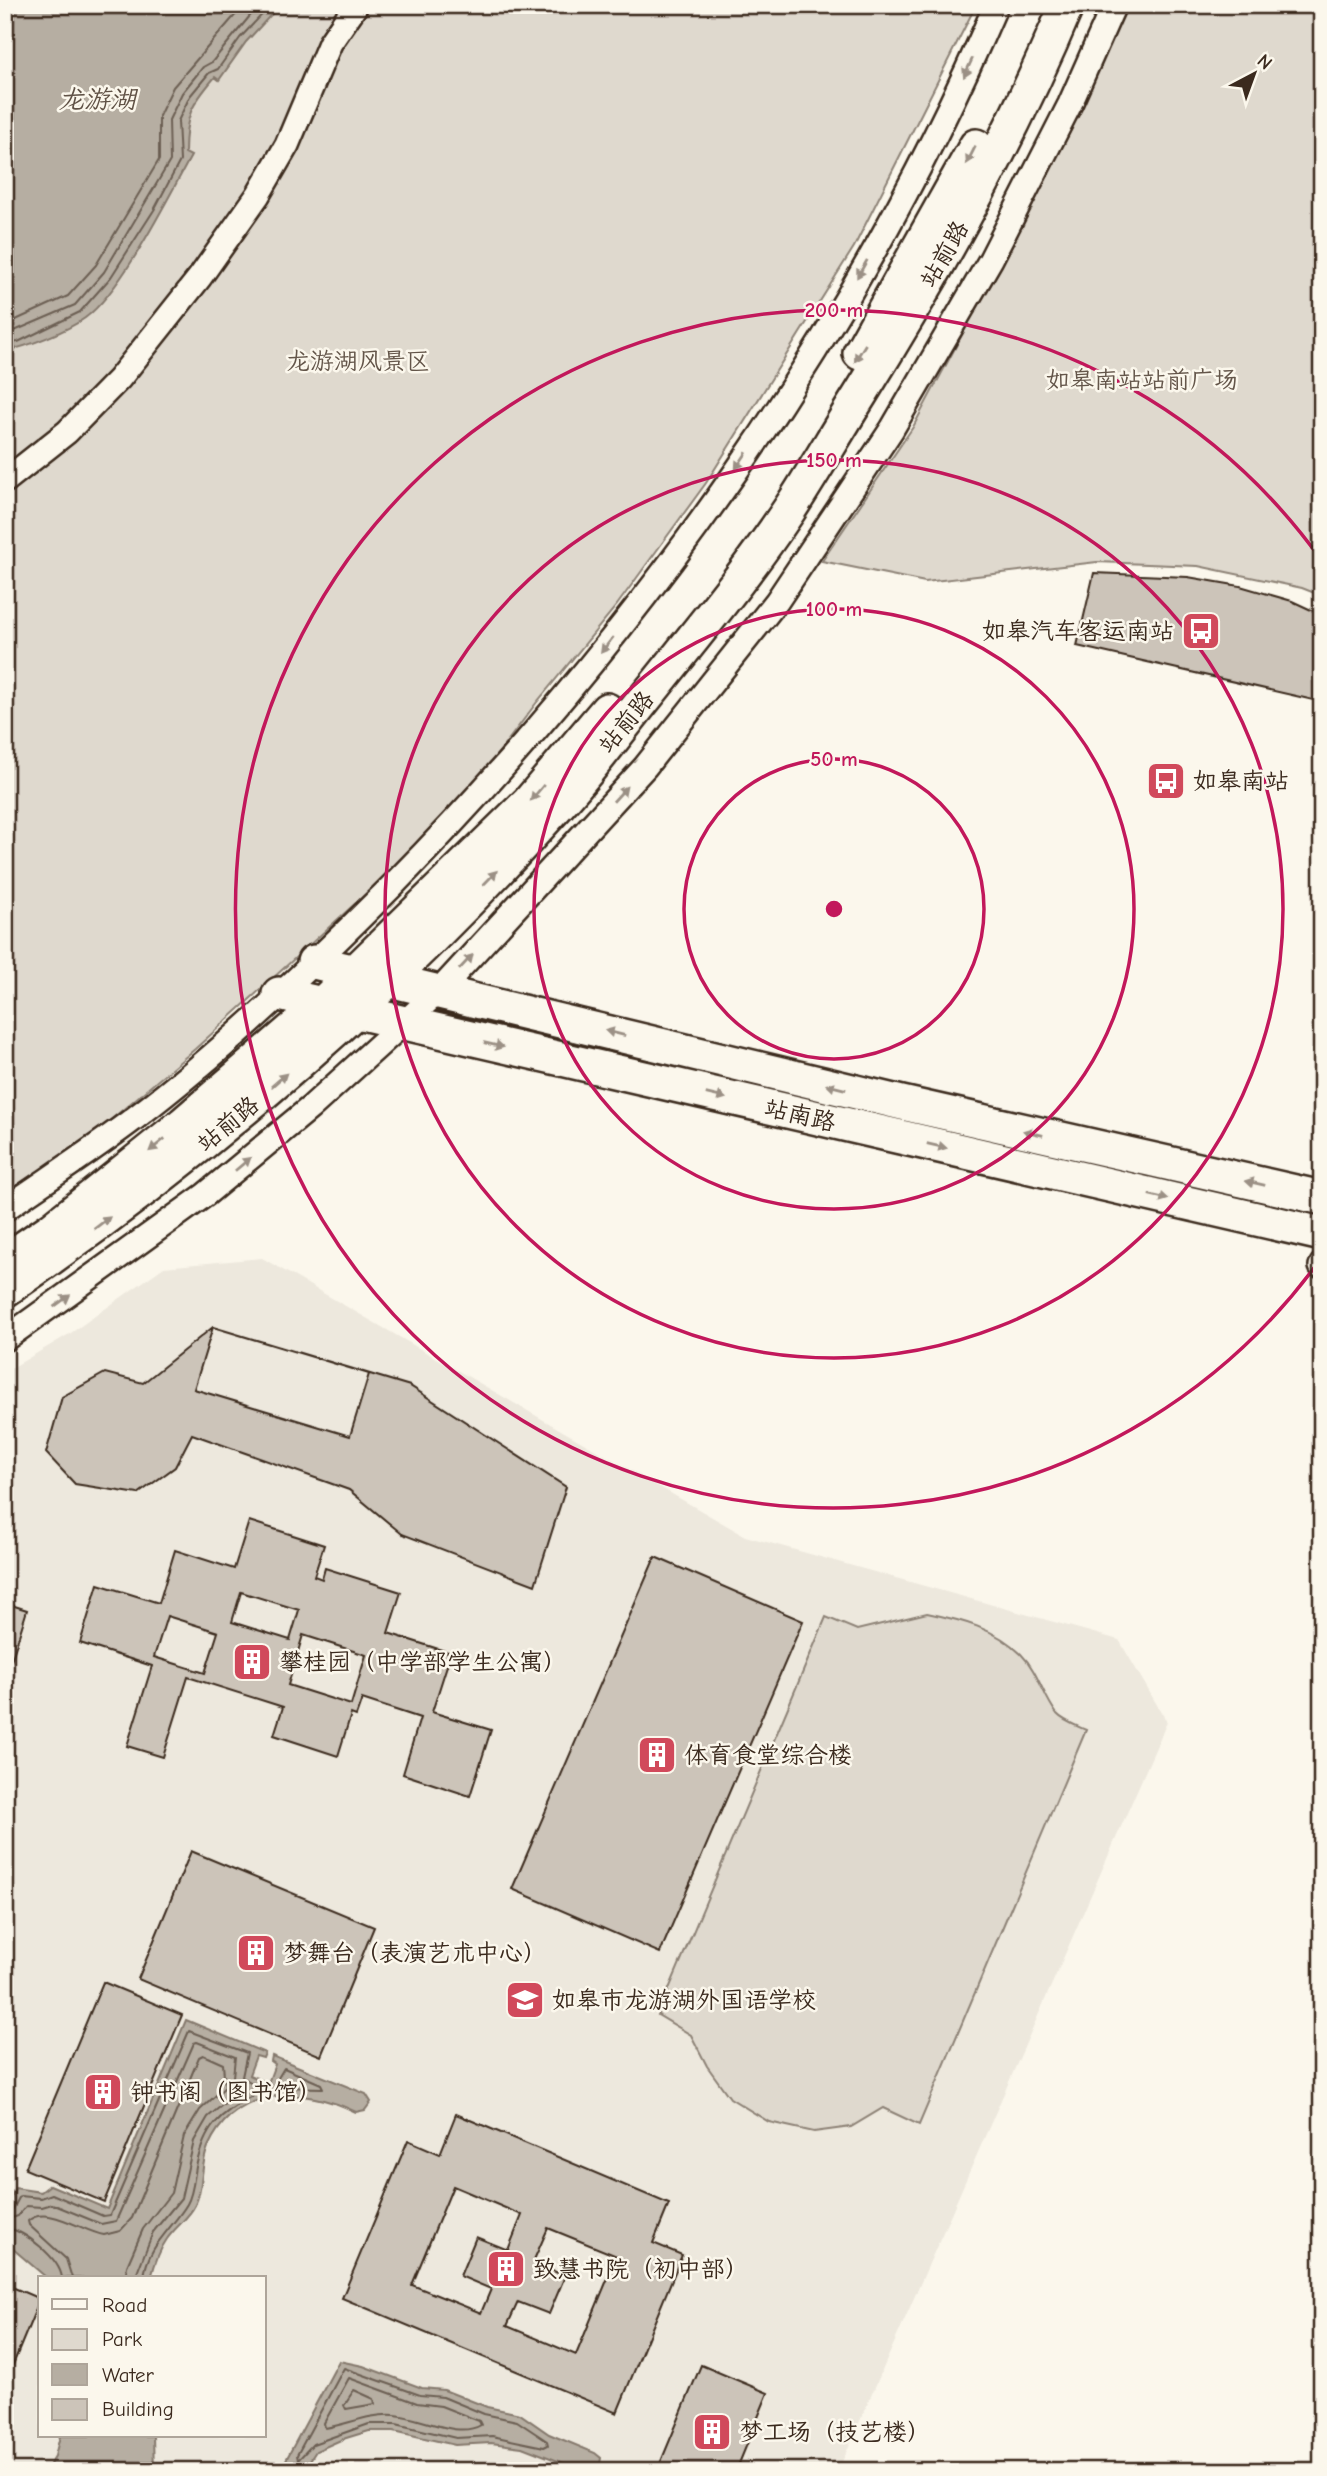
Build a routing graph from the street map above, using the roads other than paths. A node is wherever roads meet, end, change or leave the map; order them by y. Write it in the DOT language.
graph roads {
  1 [pos="356,5"];
  2 [pos="996,5"];
  3 [pos="1043,5"];
  4 [pos="1067,5"];
  5 [pos="1114,5"];
  6 [pos="5,481"];
  7 [pos="314,962"];
  8 [pos="356,972"];
  9 [pos="391,980"];
  10 [pos="440,990"];
  11 [pos="279,994"];
  12 [pos="321,1005"];
  13 [pos="356,1013"];
  14 [pos="402,1024"];
  15 [pos="1322,1198"];
  16 [pos="5,1209"];
  17 [pos="1322,1234"];
  18 [pos="5,1261"];
  19 [pos="5,1290"];
  20 [pos="5,1339"];
  1 -- 6 [label="street"];
  2 -- 7 [label="street, one-way"];
  3 -- 8 [label="street, 站前路, one-way"];
  9 -- 4 [label="street, 站前路, one-way"];
  10 -- 5 [label="street, one-way"];
  7 -- 8 [label="street, 站南路"];
  7 -- 11 [label="street"];
  8 -- 9 [label="street, 站南路"];
  8 -- 12 [label="street, 站前路"];
  9 -- 10 [label="street, 站南路"];
  9 -- 13 [label="street, 站前路"];
  10 -- 14 [label="street"];
  15 -- 10 [label="street, 站南路, one-way"];
  11 -- 12 [label="street, 站南路"];
  11 -- 16 [label="street"];
  12 -- 13 [label="street, 站南路"];
  12 -- 18 [label="street, 站前路, one-way"];
  13 -- 14 [label="street, 站南路"];
  19 -- 13 [label="street, 站前路, one-way"];
  14 -- 17 [label="street, 站南路, one-way"];
  20 -- 14 [label="street, one-way"];
}
